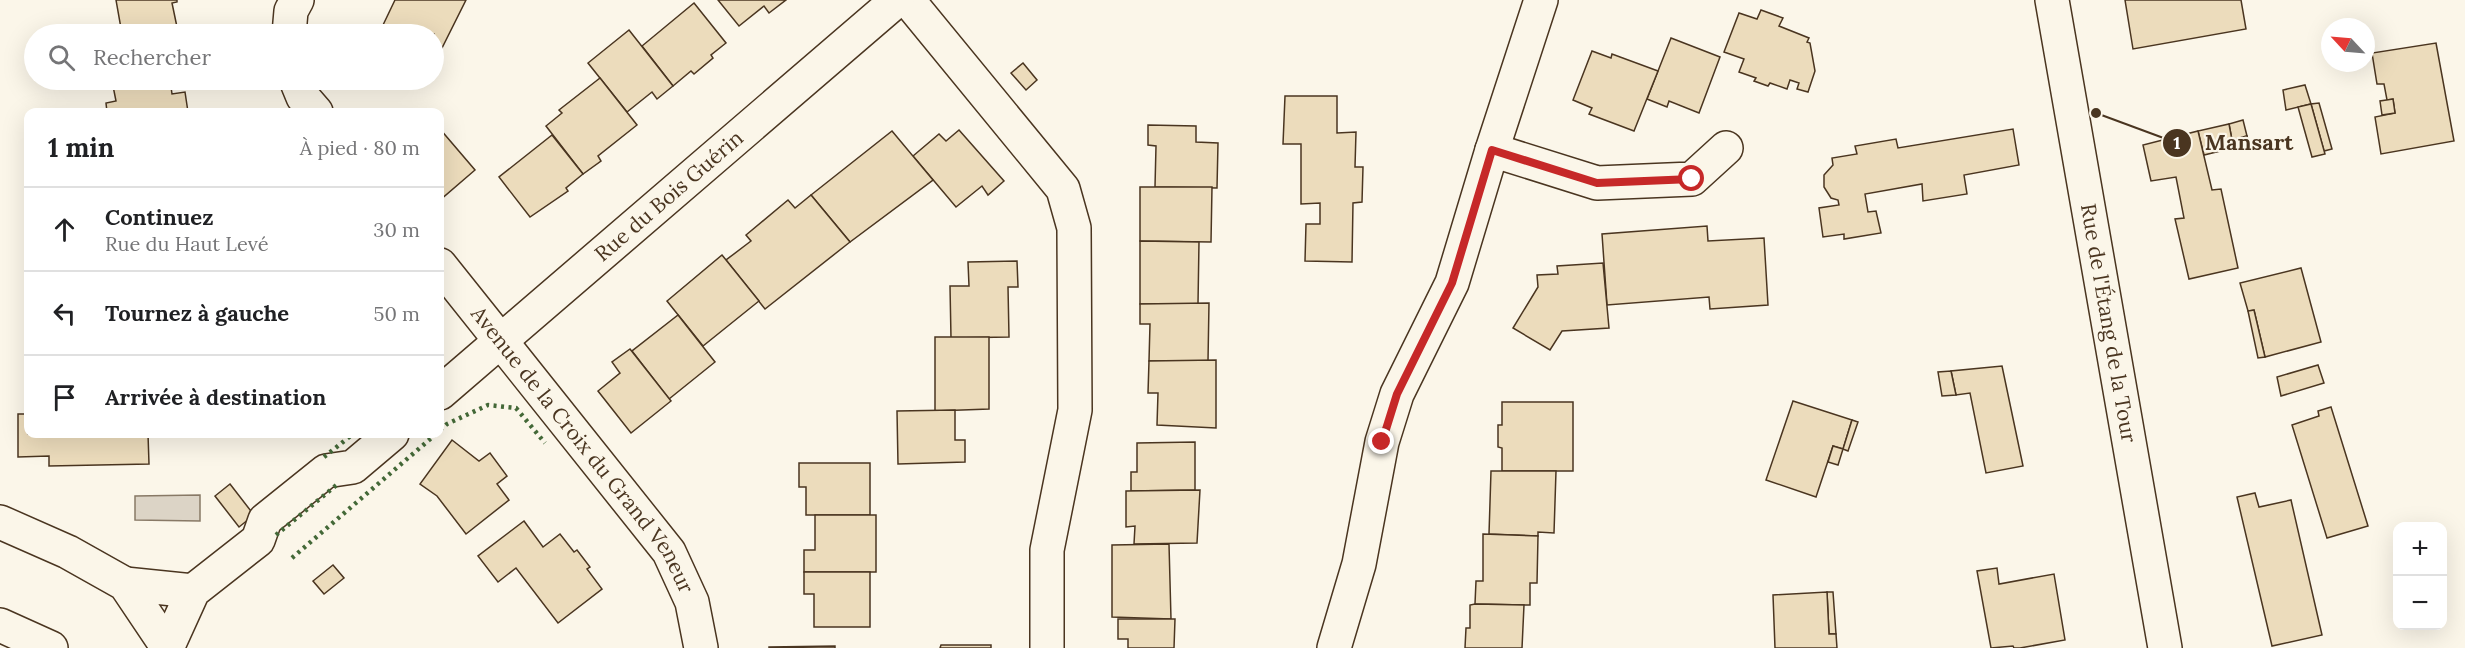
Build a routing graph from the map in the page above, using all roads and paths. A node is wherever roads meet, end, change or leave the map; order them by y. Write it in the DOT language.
graph roads {
  1 [pos="297,0"];
  2 [pos="897,0"];
  3 [pos="908,0"];
  4 [pos="1541,0"];
  5 [pos="2052,0"];
  6 [pos="290,24"];
  7 [pos="300,90"];
  8 [pos="313,108"];
  9 [pos="1726,148"];
  10 [pos="1492,150"];
  11 [pos="444,270"];
  12 [pos="500,341"];
  13 [pos="444,390"];
  14 [pos="387,438"];
  15 [pos="0,522"];
  16 [pos="124,584"];
  17 [pos="193,591"];
  18 [pos="0,625"];
  19 [pos="168,647"];
  20 [pos="51,648"];
  21 [pos="701,648"];
  22 [pos="1047,648"];
  23 [pos="1334,648"];
  24 [pos="2165,648"];
  1 -- 6 [label="street"];
  2 -- 12 [label="street, Rue du Bois Guérin"];
  3 -- 22 [label="street"];
  4 -- 10 [label="street"];
  5 -- 24 [label="street, Rue de l'Étang de la Tour"];
  7 -- 8 [label="street"];
  9 -- 10 [label="street"];
  10 -- 23 [label="street"];
  11 -- 12 [label="street, Avenue de la Croix du Grand Veneur"];
  12 -- 13 [label="street, Rue du Bois Guérin"];
  12 -- 21 [label="street, Avenue de la Croix du Grand Veneur"];
  14 -- 17 [label="street"];
  15 -- 16 [label="street"];
  16 -- 17 [label="street"];
  16 -- 19 [label="street"];
  17 -- 19 [label="street"];
  18 -- 20 [label="street"];
}
